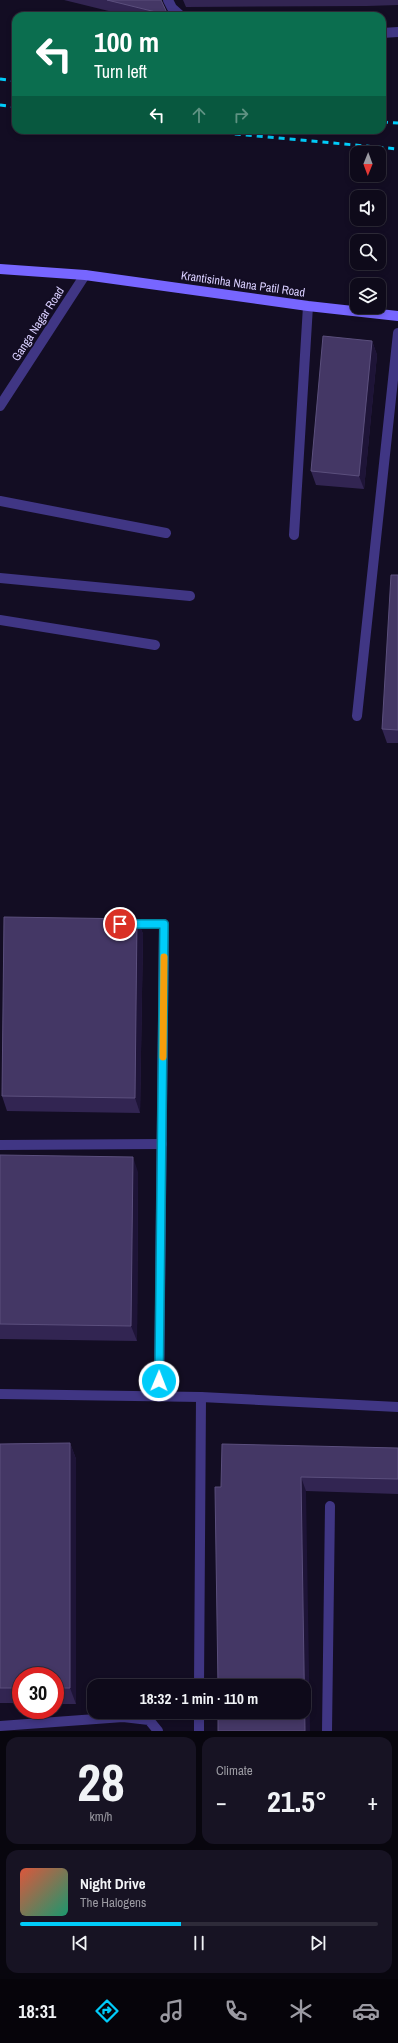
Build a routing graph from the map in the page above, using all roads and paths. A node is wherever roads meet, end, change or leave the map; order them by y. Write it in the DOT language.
graph roads {
  1 [pos="168,0"];
  2 [pos="176,12"];
  3 [pos="398,32"];
  4 [pos="386,33"];
  5 [pos="0,269"];
  6 [pos="85,275"];
  7 [pos="308,306"];
  8 [pos="398,316"];
  9 [pos="398,334"];
  10 [pos="0,406"];
  11 [pos="0,501"];
  12 [pos="166,533"];
  13 [pos="294,535"];
  14 [pos="0,578"];
  15 [pos="190,596"];
  16 [pos="0,620"];
  17 [pos="155,645"];
  18 [pos="357,716"];
  19 [pos="118,924"];
  20 [pos="162,1144"];
  21 [pos="0,1145"];
  22 [pos="0,1394"];
  23 [pos="159,1397"];
  24 [pos="201,1397"];
  25 [pos="398,1407"];
  26 [pos="330,1506"];
  27 [pos="199,1679"];
  28 [pos="199,1719"];
  29 [pos="0,1726"];
  30 [pos="158,1731"];
  31 [pos="199,1731"];
  32 [pos="327,1731"];
  1 -- 2 [label="street"];
  3 -- 4 [label="street"];
  5 -- 6 [label="main road, Krantisinha Nana Patil Road"];
  6 -- 7 [label="main road, Krantisinha Nana Patil Road"];
  6 -- 10 [label="street, Ganga Nagar Road"];
  7 -- 8 [label="main road, Krantisinha Nana Patil Road"];
  7 -- 13 [label="street"];
  9 -- 18 [label="street"];
  11 -- 12 [label="street"];
  14 -- 15 [label="street"];
  16 -- 17 [label="street"];
  19 -- 20 [label="street"];
  20 -- 21 [label="street"];
  20 -- 23 [label="street"];
  22 -- 23 [label="street"];
  23 -- 24 [label="street"];
  24 -- 25 [label="street"];
  24 -- 27 [label="street"];
  26 -- 32 [label="street"];
  28 -- 31 [label="street"];
  29 -- 30 [label="street"];
}
